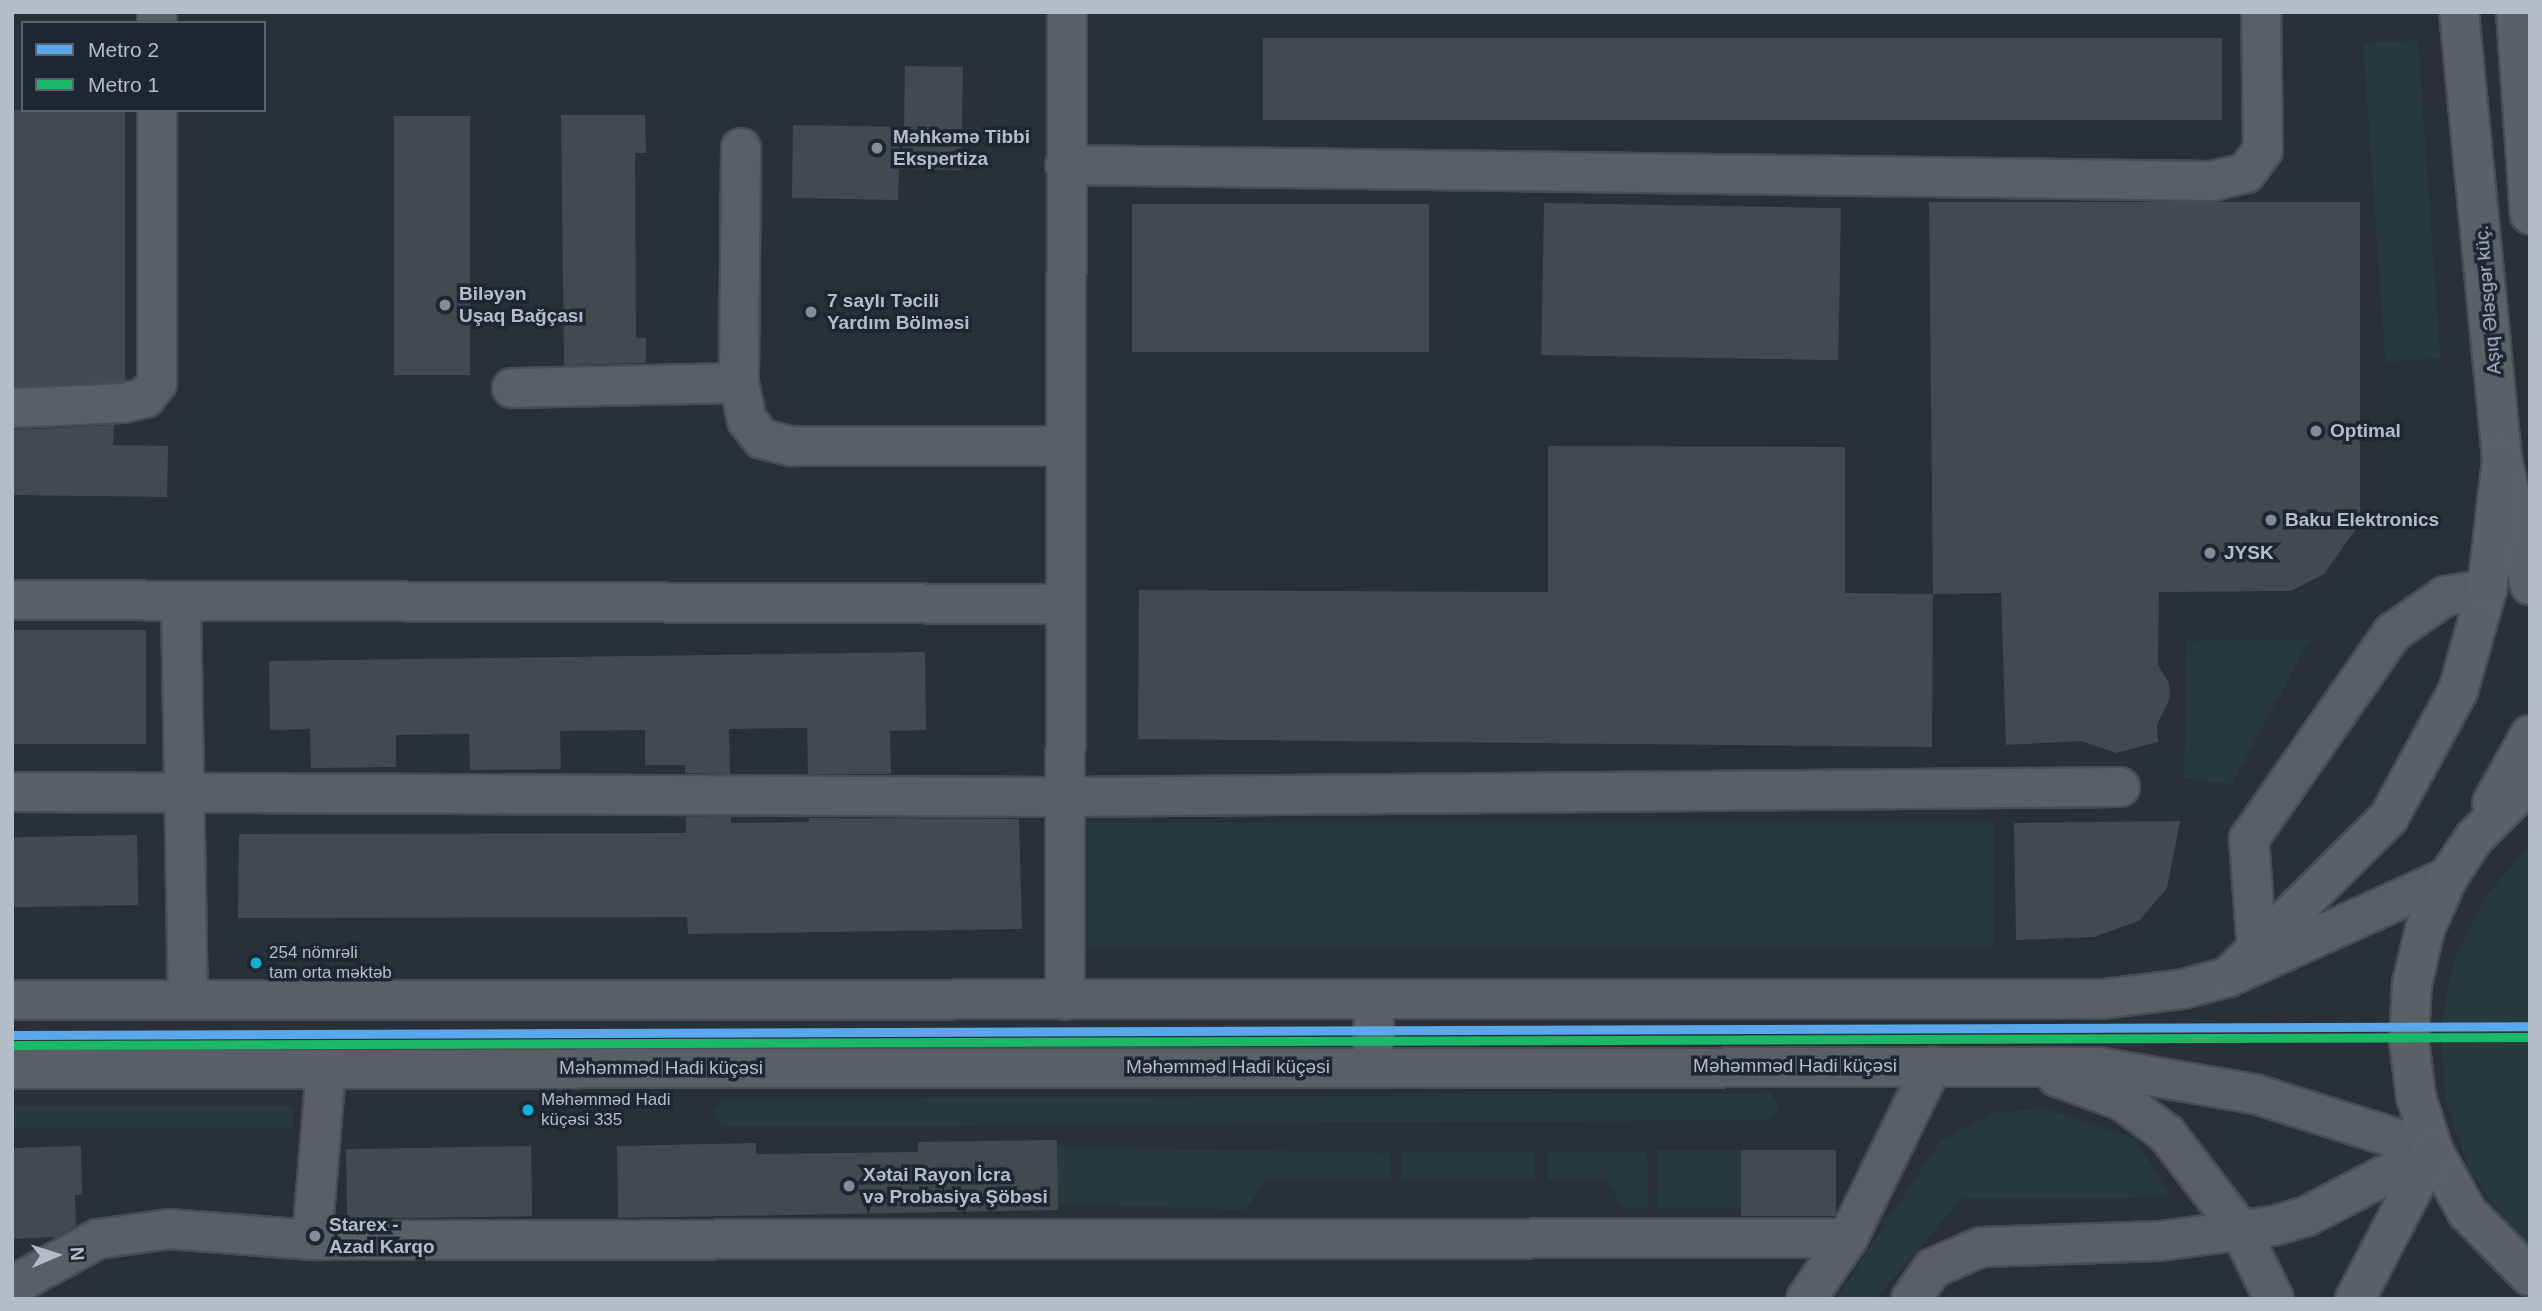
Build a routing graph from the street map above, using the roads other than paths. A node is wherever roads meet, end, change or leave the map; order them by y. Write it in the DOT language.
graph roads {
  1 [pos="1067,12"];
  2 [pos="2261,12"];
  3 [pos="2459,12"];
  4 [pos="2516,12"];
  5 [pos="157,112"];
  6 [pos="741,148"];
  7 [pos="1065,165"];
  8 [pos="2530,215"];
  9 [pos="740,383"];
  10 [pos="512,388"];
  11 [pos="12,408"];
  12 [pos="1062,446"];
  13 [pos="2502,459"];
  14 [pos="2530,585"];
  15 [pos="2487,589"];
  16 [pos="12,600"];
  17 [pos="181,603"];
  18 [pos="1063,604"];
  19 [pos="2530,734"];
  20 [pos="2530,782"];
  21 [pos="2120,787"];
  22 [pos="12,792"];
  23 [pos="183,792"];
  24 [pos="1065,797"];
  25 [pos="2473,838"];
  26 [pos="2448,877"];
  27 [pos="2257,950"];
  28 [pos="2228,977"];
  29 [pos="12,1000"];
  30 [pos="188,1000"];
  31 [pos="1065,1000"];
  32 [pos="1374,1001"];
  33 [pos="1932,1066"];
  34 [pos="1373,1067"];
  35 [pos="2029,1067"];
  36 [pos="12,1069"];
  37 [pos="326,1069"];
  38 [pos="2433,1150"];
  39 [pos="2241,1231"];
  40 [pos="1848,1238"];
  41 [pos="312,1240"];
  42 [pos="2530,1276"];
  43 [pos="12,1286"];
  44 [pos="1806,1299"];
  45 [pos="1911,1299"];
  46 [pos="2274,1299"];
  47 [pos="2356,1299"];
  1 -- 7 [label="street"];
  2 -- 7 [label="street"];
  3 -- 13 [label="main road, Aşıq Ələsgər küç."];
  4 -- 8 [label="main road"];
  5 -- 11 [label="street"];
  6 -- 9 [label="street"];
  7 -- 12 [label="street"];
  9 -- 10 [label="street"];
  9 -- 12 [label="street"];
  12 -- 18 [label="street"];
  13 -- 14 [label="main road, Aşıq Ələsgər küç."];
  13 -- 15 [label="main road"];
  15 -- 27 [label="main road"];
  15 -- 27 [label="street"];
  16 -- 17 [label="street"];
  17 -- 18 [label="street"];
  17 -- 23 [label="street"];
  18 -- 24 [label="street"];
  19 -- 25 [label="main road"];
  20 -- 25 [label="main road"];
  21 -- 24 [label="street"];
  22 -- 23 [label="street"];
  23 -- 24 [label="street"];
  23 -- 30 [label="street"];
  24 -- 31 [label="street"];
  25 -- 26 [label="main road"];
  26 -- 28 [label="street"];
  26 -- 38 [label="main road"];
  27 -- 28 [label="main road"];
  28 -- 32 [label="street"];
  29 -- 30 [label="street"];
  30 -- 31 [label="street"];
  31 -- 32 [label="street"];
  32 -- 34 [label="street"];
  33 -- 34 [label="street, Məhəmməd Hadi küçəsi"];
  33 -- 35 [label="street, Məhəmməd Hadi küçəsi"];
  33 -- 40 [label="street"];
  34 -- 37 [label="street, Məhəmməd Hadi küçəsi"];
  35 -- 38 [label="street, Məhəmməd Hadi küçəsi"];
  35 -- 39 [label="street"];
  36 -- 37 [label="street, Məhəmməd Hadi küçəsi"];
  37 -- 41 [label="street"];
  38 -- 39 [label="street"];
  38 -- 42 [label="main road"];
  38 -- 47 [label="main road"];
  39 -- 45 [label="street"];
  39 -- 46 [label="street"];
  40 -- 41 [label="street"];
  40 -- 44 [label="street"];
  41 -- 43 [label="street"];
}
